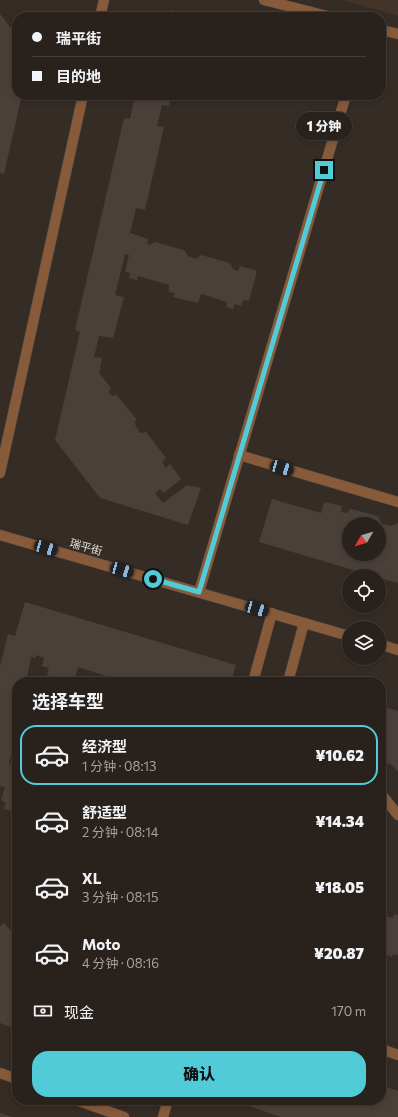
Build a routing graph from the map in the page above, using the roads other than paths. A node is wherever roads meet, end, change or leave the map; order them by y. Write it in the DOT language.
graph roads {
  1 [pos="104,0"];
  2 [pos="264,0"];
  3 [pos="101,12"];
  4 [pos="311,12"];
  5 [pos="386,31"];
  6 [pos="398,34"];
  7 [pos="82,100"];
  8 [pos="345,100"];
  9 [pos="239,455"];
  10 [pos="0,473"];
  11 [pos="398,502"];
  12 [pos="0,535"];
  13 [pos="199,592"];
  14 [pos="272,613"];
  15 [pos="304,623"];
  16 [pos="342,634"];
  17 [pos="386,646"];
  18 [pos="398,650"];
  19 [pos="255,677"];
  20 [pos="289,677"];
  21 [pos="386,800"];
  22 [pos="398,815"];
  23 [pos="386,1051"];
  24 [pos="398,1055"];
  25 [pos="0,1073"];
  26 [pos="12,1077"];
  27 [pos="90,1105"];
  28 [pos="167,1105"];
  29 [pos="124,1117"];
  30 [pos="163,1117"];
  1 -- 3 [label="street"];
  2 -- 4 [label="street"];
  5 -- 6 [label="street"];
  7 -- 10 [label="street"];
  8 -- 9 [label="street"];
  9 -- 11 [label="street"];
  9 -- 13 [label="street"];
  12 -- 13 [label="street, 瑞平街"];
  13 -- 14 [label="street, 瑞平街"];
  14 -- 15 [label="street, 瑞平街"];
  14 -- 19 [label="street"];
  15 -- 16 [label="street, 瑞平街"];
  15 -- 20 [label="street"];
  17 -- 18 [label="street"];
  21 -- 22 [label="street"];
  23 -- 24 [label="street"];
  25 -- 26 [label="street"];
  27 -- 29 [label="street"];
  28 -- 30 [label="street"];
}
